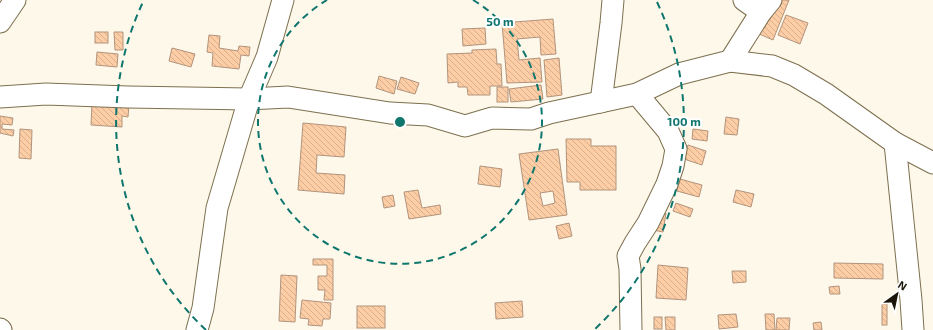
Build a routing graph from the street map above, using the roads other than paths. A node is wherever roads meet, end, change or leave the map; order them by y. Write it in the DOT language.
graph roads {
  1 [pos="15,0"];
  2 [pos="283,0"];
  3 [pos="613,0"];
  4 [pos="744,0"];
  5 [pos="766,6"];
  6 [pos="0,22"];
  7 [pos="730,61"];
  8 [pos="637,94"];
  9 [pos="0,97"];
  10 [pos="249,99"];
  11 [pos="601,102"];
  12 [pos="896,143"];
  13 [pos="933,163"];
  14 [pos="197,330"];
  15 [pos="631,330"];
  16 [pos="913,330"];
  1 -- 6 [label="street"];
  2 -- 10 [label="street"];
  3 -- 11 [label="street"];
  4 -- 5 [label="street"];
  5 -- 7 [label="street"];
  7 -- 8 [label="street"];
  7 -- 12 [label="street"];
  8 -- 11 [label="street"];
  8 -- 15 [label="street"];
  9 -- 10 [label="street"];
  10 -- 11 [label="street"];
  10 -- 14 [label="street"];
  12 -- 13 [label="street"];
  12 -- 16 [label="street"];
}
